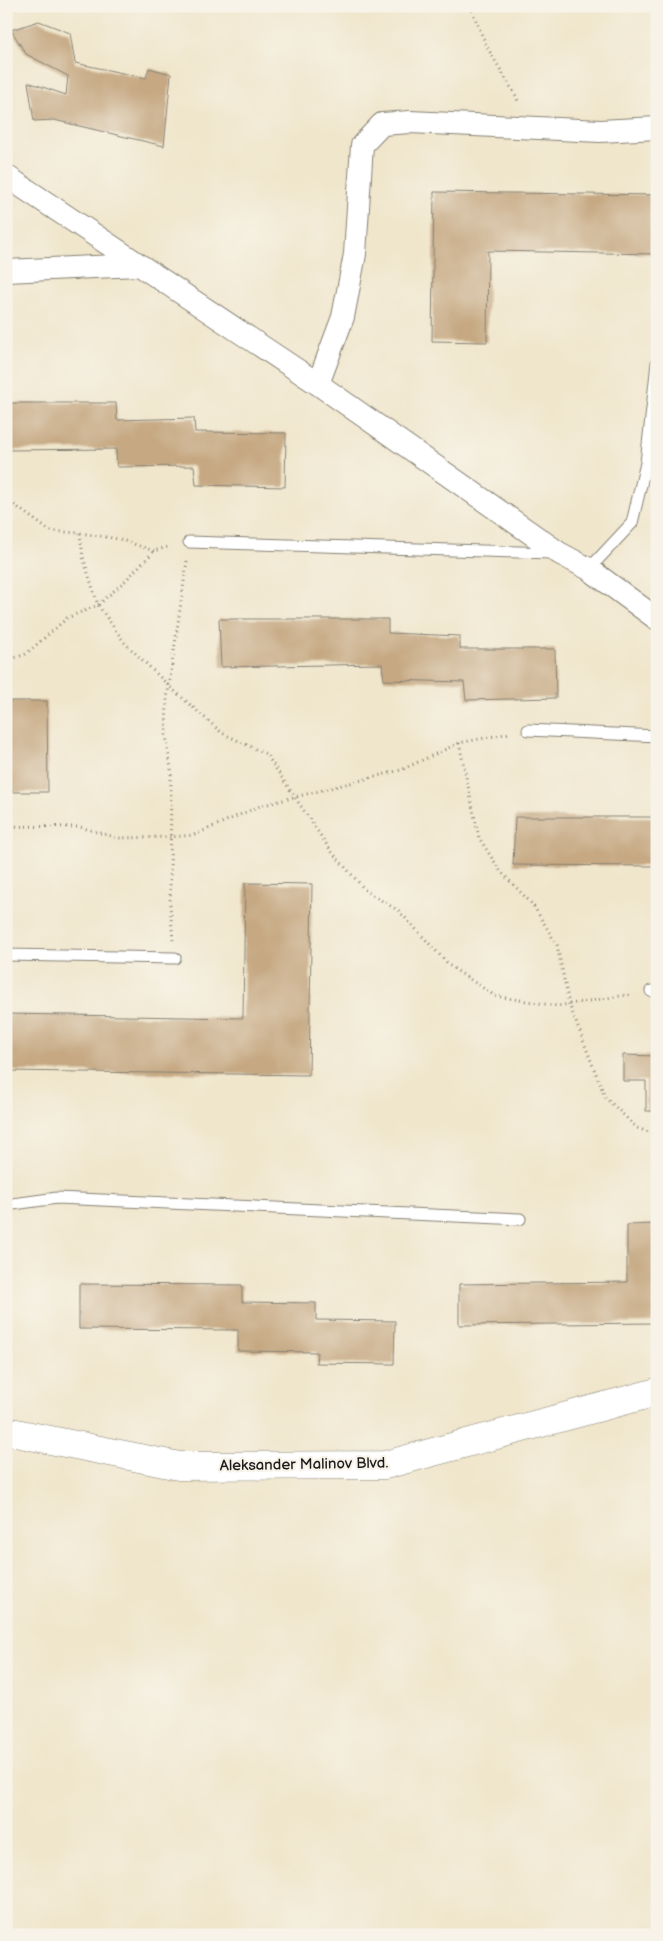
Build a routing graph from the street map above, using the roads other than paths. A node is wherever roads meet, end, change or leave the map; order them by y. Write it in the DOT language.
graph roads {
  1 [pos="657,128"];
  2 [pos="6,176"];
  3 [pos="138,265"];
  4 [pos="6,271"];
  5 [pos="657,363"];
  6 [pos="318,384"];
  7 [pos="190,542"];
  8 [pos="559,553"];
  9 [pos="589,568"];
  10 [pos="657,619"];
  11 [pos="528,730"];
  12 [pos="657,736"];
  13 [pos="6,955"];
  14 [pos="175,958"];
  15 [pos="6,1206"];
  16 [pos="520,1219"];
  17 [pos="657,1392"];
  18 [pos="6,1431"];
  1 -- 6 [label="street"];
  2 -- 3 [label="street"];
  3 -- 4 [label="street"];
  3 -- 6 [label="street"];
  5 -- 9 [label="lane"];
  6 -- 8 [label="street"];
  7 -- 8 [label="lane"];
  8 -- 9 [label="street"];
  9 -- 10 [label="street"];
  11 -- 12 [label="lane"];
  13 -- 14 [label="lane"];
  15 -- 16 [label="lane"];
  17 -- 18 [label="street, Aleksander Malinov Blvd."];
}
